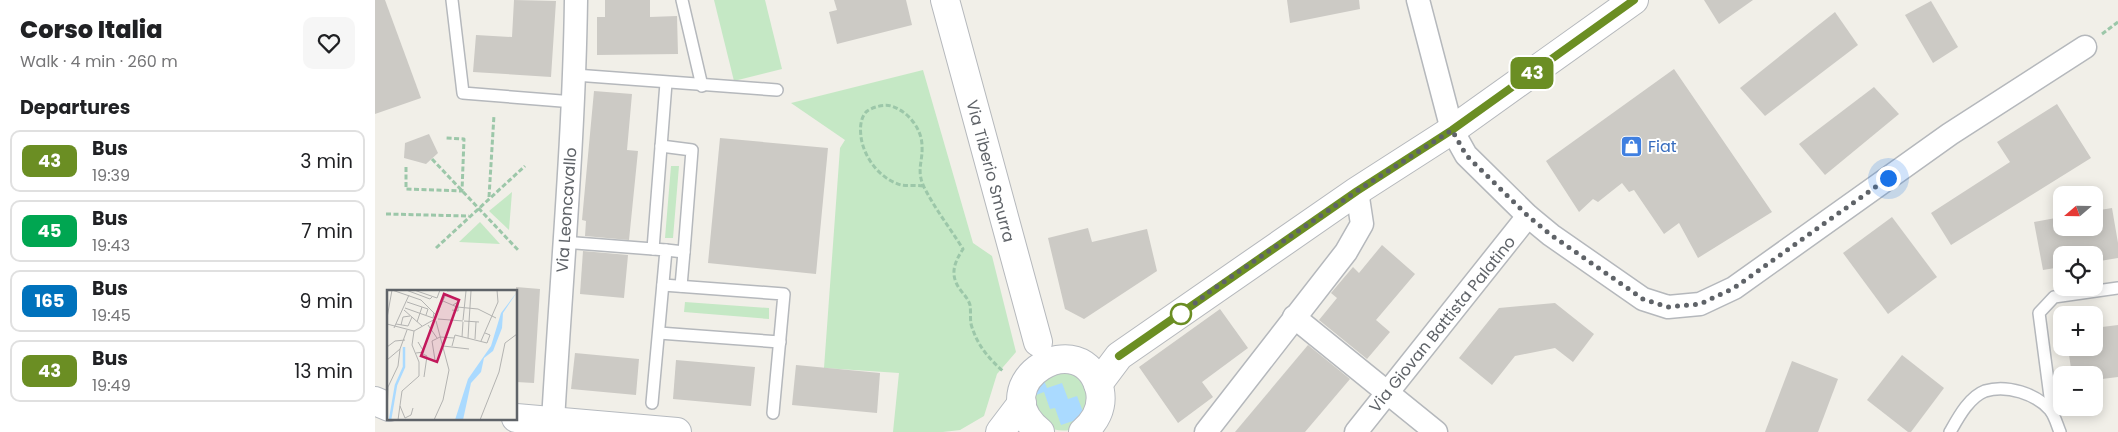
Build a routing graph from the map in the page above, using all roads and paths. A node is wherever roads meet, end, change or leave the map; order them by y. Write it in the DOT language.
graph roads {
  1 [pos="453,0"];
  2 [pos="576,0"];
  3 [pos="682,0"];
  4 [pos="945,0"];
  5 [pos="1418,0"];
  6 [pos="1634,0"];
  7 [pos="2085,46"];
  8 [pos="575,75"];
  9 [pos="666,83"];
  10 [pos="702,86"];
  11 [pos="777,90"];
  12 [pos="574,102"];
  13 [pos="494,115"];
  14 [pos="1452,130"];
  15 [pos="446,138"];
  16 [pos="661,146"];
  17 [pos="432,158"];
  18 [pos="525,166"];
  19 [pos="407,167"];
  20 [pos="923,186"];
  21 [pos="463,191"];
  22 [pos="1357,191"];
  23 [pos="489,198"];
  24 [pos="478,208"];
  25 [pos="386,214"];
  26 [pos="469,216"];
  27 [pos="1528,216"];
  28 [pos="563,242"];
  29 [pos="436,248"];
  30 [pos="653,249"];
  31 [pos="666,250"];
  32 [pos="519,251"];
  33 [pos="683,252"];
  34 [pos="663,285"];
  35 [pos="681,286"];
  36 [pos="2118,288"];
  37 [pos="1294,317"];
  38 [pos="659,333"];
  39 [pos="780,342"];
  40 [pos="1037,342"];
  41 [pos="1119,356"];
  42 [pos="1073,362"];
  43 [pos="1098,384"];
  44 [pos="1018,385"];
  45 [pos="1388,392"];
  46 [pos="375,401"];
  47 [pos="652,403"];
  48 [pos="387,407"];
  49 [pos="387,409"];
  50 [pos="2052,412"];
  51 [pos="773,413"];
  52 [pos="375,415"];
  53 [pos="517,418"];
  54 [pos="553,421"];
  55 [pos="1092,429"];
  56 [pos="677,432"];
  57 [pos="1000,432"];
  58 [pos="1040,432"];
  59 [pos="1206,432"];
  60 [pos="1356,432"];
  61 [pos="1436,432"];
  62 [pos="1950,432"];
  63 [pos="2060,432"];
  1 -- 12 [label="lane"];
  2 -- 8 [label="street, Via Leoncavallo"];
  3 -- 10 [label="lane"];
  4 -- 40 [label="street, Via Tiberio Smurra"];
  5 -- 14 [label="street"];
  6 -- 14 [label="street"];
  7 -- 27 [label="street"];
  8 -- 9 [label="lane"];
  8 -- 12 [label="street, Via Leoncavallo"];
  9 -- 10 [label="lane"];
  9 -- 16 [label="lane"];
  10 -- 11 [label="lane"];
  12 -- 28 [label="street, Via Leoncavallo"];
  13 -- 23 [label="path"];
  14 -- 22 [label="street"];
  14 -- 27 [label="street"];
  15 -- 21 [label="path"];
  16 -- 30 [label="lane"];
  16 -- 33 [label="lane"];
  17 -- 21 [label="path"];
  18 -- 23 [label="path"];
  19 -- 21 [label="path"];
  20 -- 20 [label="path"];
  20 -- 44 [label="path"];
  21 -- 24 [label="path"];
  22 -- 37 [label="street"];
  22 -- 41 [label="street"];
  23 -- 24 [label="path"];
  24 -- 26 [label="path"];
  24 -- 32 [label="path"];
  25 -- 26 [label="path"];
  26 -- 29 [label="path"];
  27 -- 45 [label="street, Via Giovan Battista Palatino"];
  28 -- 30 [label="lane"];
  28 -- 54 [label="street, Via Leoncavallo"];
  30 -- 31 [label="lane"];
  31 -- 33 [label="lane"];
  31 -- 34 [label="lane"];
  33 -- 35 [label="lane"];
  34 -- 35 [label="lane"];
  34 -- 38 [label="lane"];
  35 -- 39 [label="lane"];
  36 -- 50 [label="lane"];
  37 -- 45 [label="street"];
  37 -- 59 [label="street"];
  38 -- 39 [label="lane"];
  38 -- 47 [label="lane"];
  39 -- 51 [label="lane"];
  40 -- 42 [label="street"];
  40 -- 44 [label="street"];
  41 -- 42 [label="street"];
  41 -- 43 [label="street"];
  42 -- 43 [label="street"];
  42 -- 44 [label="street"];
  43 -- 55 [label="street"];
  44 -- 57 [label="street"];
  44 -- 58 [label="street"];
  45 -- 60 [label="street, Via Giovan Battista Palatino"];
  45 -- 61 [label="street"];
  46 -- 48 [label="street"];
  49 -- 52 [label="street"];
  50 -- 62 [label="lane"];
  50 -- 63 [label="lane"];
  53 -- 54 [label="street"];
  54 -- 56 [label="street"];
}
